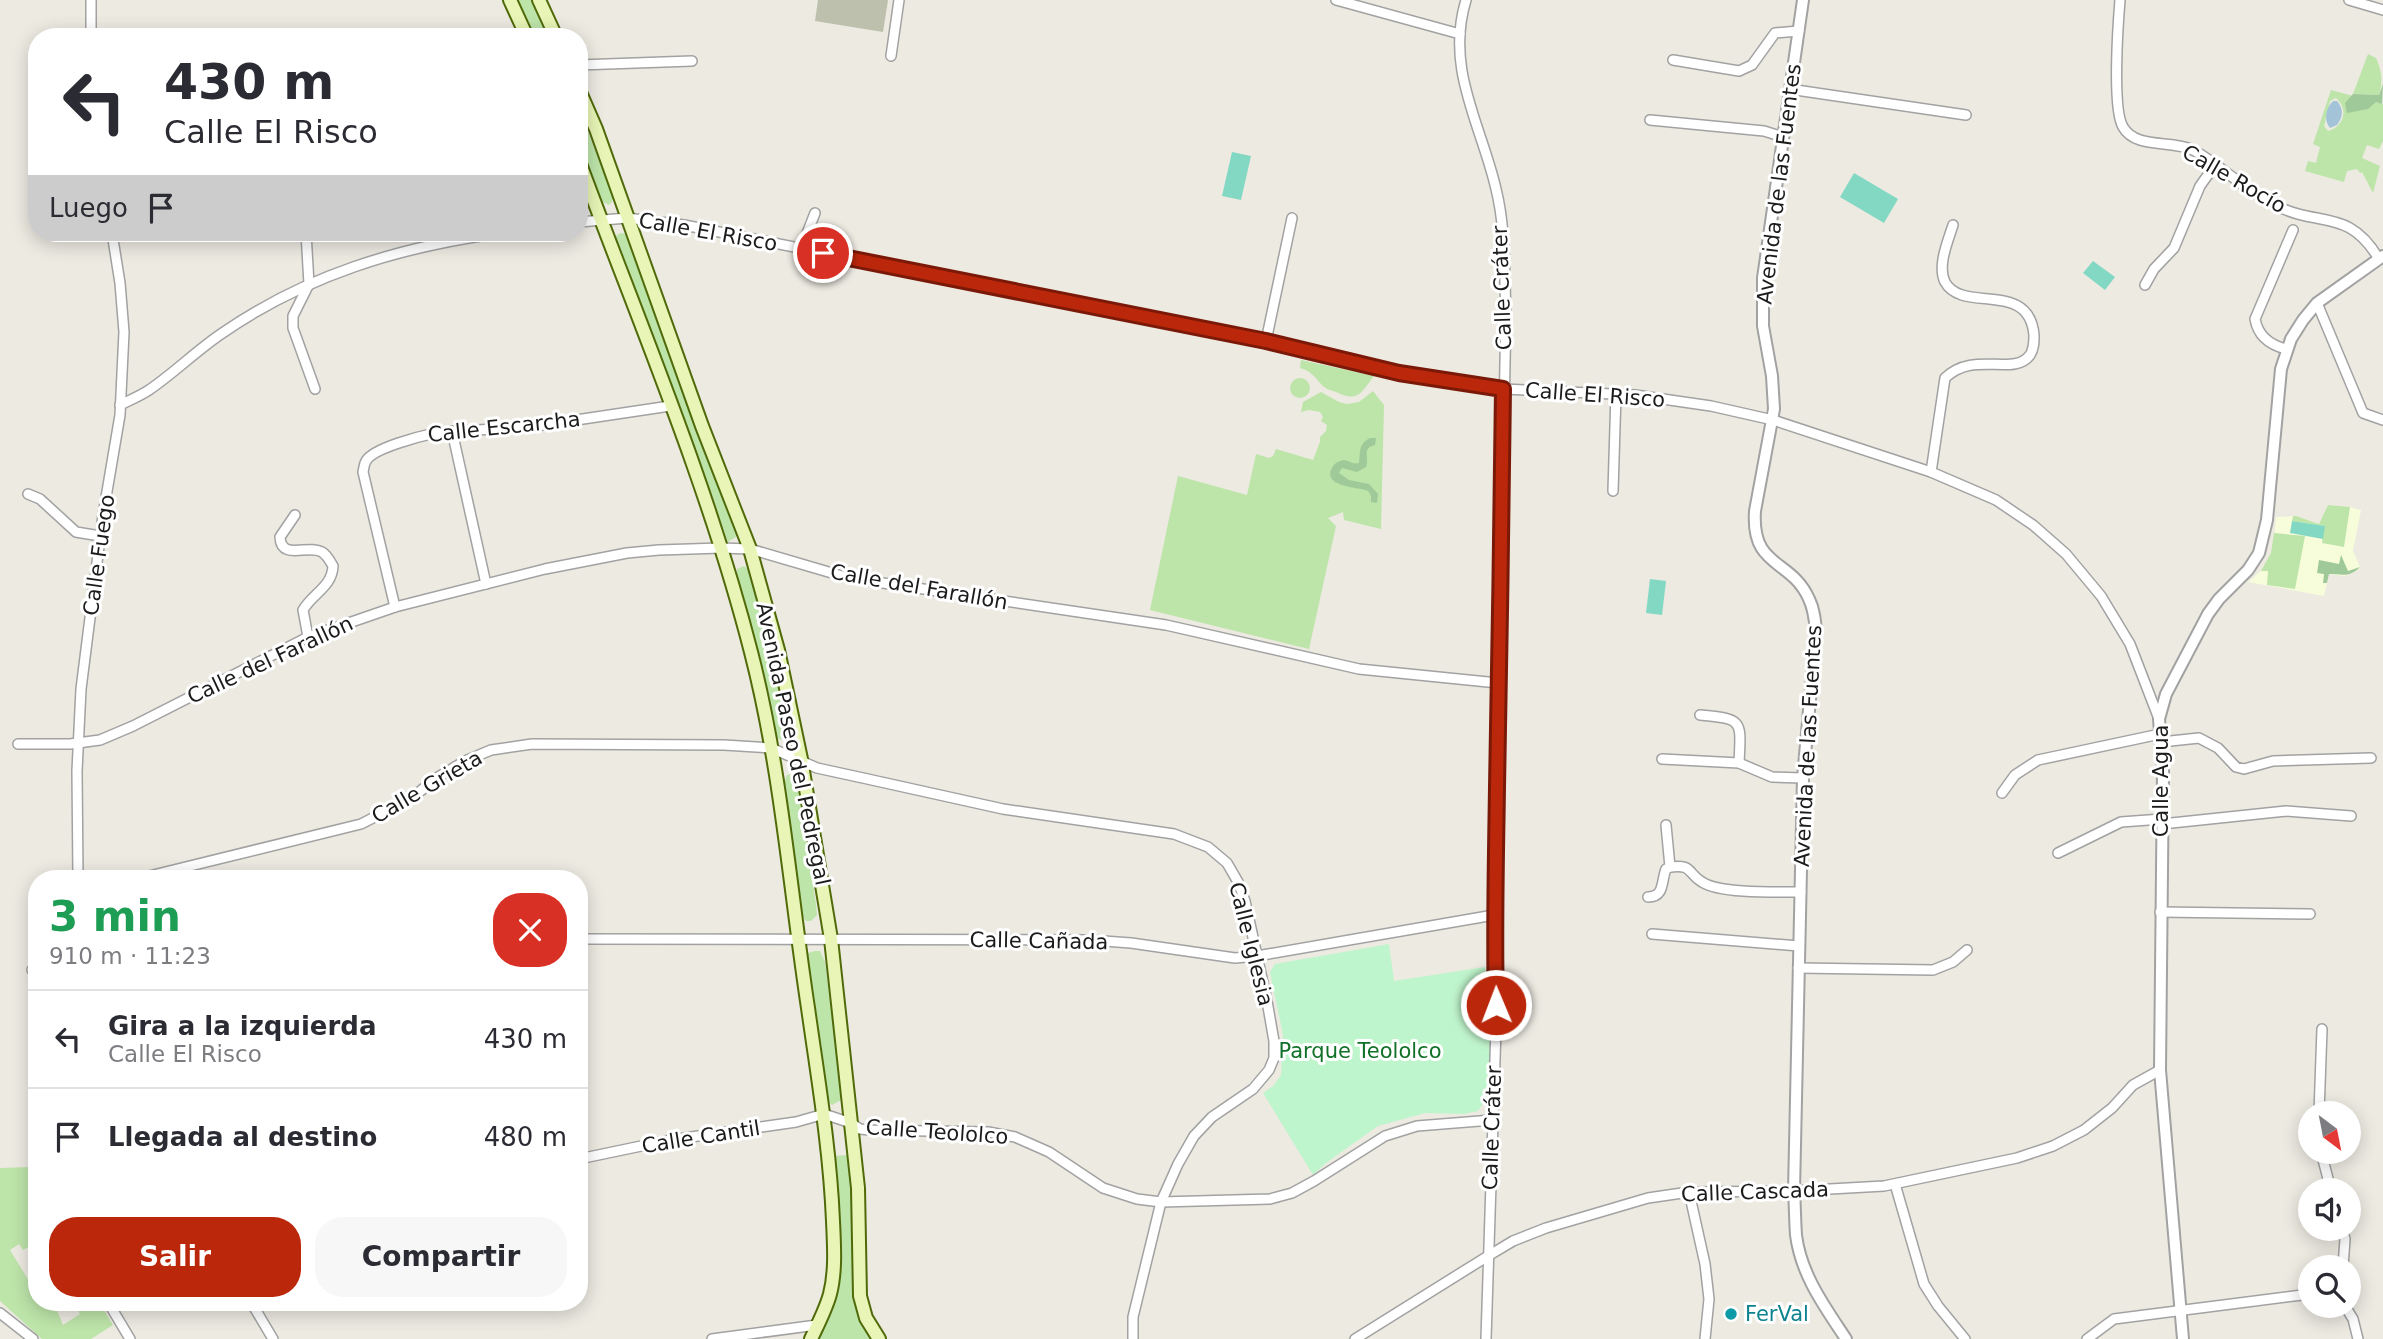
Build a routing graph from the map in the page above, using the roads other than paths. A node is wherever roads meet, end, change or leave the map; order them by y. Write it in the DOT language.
graph roads {
  1 [pos="91,0"];
  2 [pos="510,0"];
  3 [pos="539,0"];
  4 [pos="899,0"];
  5 [pos="1336,0"];
  6 [pos="1466,0"];
  7 [pos="1803,0"];
  8 [pos="2120,0"];
  9 [pos="2349,0"];
  10 [pos="2383,10"];
  11 [pos="91,28"];
  12 [pos="523,28"];
  13 [pos="552,28"];
  14 [pos="1799,31"];
  15 [pos="1460,34"];
  16 [pos="891,56"];
  17 [pos="1673,60"];
  18 [pos="692,61"];
  19 [pos="588,65"];
  20 [pos="1788,89"];
  21 [pos="588,111"];
  22 [pos="1966,116"];
  23 [pos="1650,120"];
  24 [pos="1783,137"];
  25 [pos="2215,165"];
  26 [pos="588,185"];
  27 [pos="815,213"];
  28 [pos="627,218"];
  29 [pos="1292,218"];
  30 [pos="601,219"];
  31 [pos="588,221"];
  32 [pos="1953,225"];
  33 [pos="2293,230"];
  34 [pos="113,242"];
  35 [pos="307,242"];
  36 [pos="440,242"];
  37 [pos="801,249"];
  38 [pos="2381,257"];
  39 [pos="309,284"];
  40 [pos="2145,285"];
  41 [pos="2317,303"];
  42 [pos="1266,341"];
  43 [pos="2286,349"];
  44 [pos="315,389"];
  45 [pos="1503,389"];
  46 [pos="1616,394"];
  47 [pos="120,405"];
  48 [pos="670,405"];
  49 [pos="2383,419"];
  50 [pos="1773,420"];
  51 [pos="452,431"];
  52 [pos="1931,472"];
  53 [pos="1613,491"];
  54 [pos="29,494"];
  55 [pos="295,515"];
  56 [pos="100,536"];
  57 [pos="722,548"];
  58 [pos="750,549"];
  59 [pos="486,584"];
  60 [pos="396,607"];
  61 [pos="308,637"];
  62 [pos="1498,683"];
  63 [pos="1700,715"];
  64 [pos="2160,719"];
  65 [pos="2160,738"];
  66 [pos="79,743"];
  67 [pos="18,744"];
  68 [pos="772,748"];
  69 [pos="2371,758"];
  70 [pos="1661,759"];
  71 [pos="801,760"];
  72 [pos="1739,763"];
  73 [pos="1803,778"];
  74 [pos="2002,793"];
  75 [pos="2351,816"];
  76 [pos="2162,821"];
  77 [pos="1666,825"];
  78 [pos="2058,853"];
  79 [pos="1670,867"];
  80 [pos="78,870"];
  81 [pos="174,870"];
  82 [pos="1801,892"];
  83 [pos="1648,897"];
  84 [pos="2160,912"];
  85 [pos="2310,914"];
  86 [pos="1494,915"];
  87 [pos="1651,934"];
  88 [pos="588,939"];
  89 [pos="831,939"];
  90 [pos="797,941"];
  91 [pos="1799,946"];
  92 [pos="1967,950"];
  93 [pos="1256,956"];
  94 [pos="1798,968"];
  95 [pos="2322,1029"];
  96 [pos="2160,1070"];
  97 [pos="2319,1101"];
  98 [pos="824,1114"];
  99 [pos="1492,1120"];
  100 [pos="851,1123"];
  101 [pos="588,1157"];
  102 [pos="1895,1184"];
  103 [pos="1794,1191"];
  104 [pos="1689,1192"];
  105 [pos="1161,1202"];
  106 [pos="1488,1256"];
  107 [pos="2298,1296"];
  108 [pos="113,1311"];
  109 [pos="256,1311"];
  110 [pos="2180,1311"];
  111 [pos="0,1313"];
  112 [pos="2352,1318"];
  113 [pos="817,1325"];
  114 [pos="33,1339"];
  115 [pos="130,1339"];
  116 [pos="273,1339"];
  117 [pos="712,1339"];
  118 [pos="811,1339"];
  119 [pos="878,1339"];
  120 [pos="1133,1339"];
  121 [pos="1354,1339"];
  122 [pos="1486,1339"];
  123 [pos="1705,1339"];
  124 [pos="1846,1339"];
  125 [pos="1965,1339"];
  126 [pos="2087,1339"];
  127 [pos="2183,1339"];
  128 [pos="2358,1339"];
  1 -- 11 [label="street"];
  2 -- 12 [label="main road"];
  3 -- 13 [label="main road"];
  4 -- 16 [label="street"];
  5 -- 15 [label="street"];
  6 -- 15 [label="street, Calle Cráter"];
  7 -- 14 [label="street, Avenida de las Fuentes"];
  8 -- 25 [label="street, Calle Rocío"];
  9 -- 10 [label="street"];
  14 -- 17 [label="street"];
  14 -- 20 [label="street, Avenida de las Fuentes"];
  15 -- 45 [label="street, Calle Cráter"];
  18 -- 19 [label="street"];
  20 -- 22 [label="street"];
  20 -- 24 [label="street, Avenida de las Fuentes"];
  21 -- 28 [label="main road, Avenida Paseo del Pedregal"];
  23 -- 24 [label="street"];
  24 -- 50 [label="street, Avenida de las Fuentes"];
  25 -- 38 [label="street, Calle Rocío"];
  25 -- 40 [label="street"];
  26 -- 30 [label="main road, Avenida Paseo del Pedregal"];
  27 -- 37 [label="street"];
  28 -- 30 [label="street, Calle El Risco"];
  28 -- 37 [label="street, Calle El Risco"];
  28 -- 58 [label="main road, Avenida Paseo del Pedregal"];
  29 -- 42 [label="street"];
  30 -- 31 [label="street, Calle El Risco"];
  30 -- 48 [label="main road, Avenida Paseo del Pedregal"];
  32 -- 52 [label="street"];
  33 -- 43 [label="street"];
  34 -- 47 [label="street, Calle Fuego"];
  35 -- 39 [label="street"];
  36 -- 39 [label="street"];
  37 -- 42 [label="street, Calle El Risco"];
  38 -- 41 [label="street, Calle Agua"];
  39 -- 44 [label="street"];
  39 -- 47 [label="street"];
  41 -- 43 [label="street, Calle Agua"];
  41 -- 49 [label="street"];
  42 -- 45 [label="street, Calle El Risco"];
  43 -- 64 [label="street, Calle Agua"];
  45 -- 46 [label="street, Calle El Risco"];
  45 -- 62 [label="street, Calle Cráter"];
  46 -- 50 [label="street, Calle El Risco"];
  46 -- 53 [label="street"];
  47 -- 56 [label="street, Calle Fuego"];
  48 -- 51 [label="street, Calle Escarcha"];
  48 -- 57 [label="main road, Avenida Paseo del Pedregal"];
  50 -- 52 [label="street, Calle El Risco"];
  50 -- 73 [label="street, Avenida de las Fuentes"];
  51 -- 59 [label="street"];
  51 -- 60 [label="street, Calle Escarcha"];
  52 -- 64 [label="street, Calle El Risco"];
  54 -- 56 [label="street"];
  55 -- 61 [label="street"];
  56 -- 66 [label="street, Calle Fuego"];
  57 -- 58 [label="street, Calle del Farallón"];
  57 -- 59 [label="street, Calle del Farallón"];
  57 -- 68 [label="main road, Avenida Paseo del Pedregal"];
  58 -- 62 [label="street, Calle del Farallón"];
  58 -- 71 [label="main road, Avenida Paseo del Pedregal"];
  59 -- 60 [label="street, Calle del Farallón"];
  60 -- 61 [label="street, Calle del Farallón"];
  61 -- 66 [label="street, Calle del Farallón"];
  62 -- 86 [label="street, Calle Cráter"];
  63 -- 72 [label="street"];
  64 -- 65 [label="street, Calle Agua"];
  65 -- 69 [label="street"];
  65 -- 74 [label="street"];
  65 -- 76 [label="street, Calle Agua"];
  66 -- 67 [label="street, Calle del Farallón"];
  66 -- 80 [label="street, Calle Fuego"];
  68 -- 71 [label="street, Calle Grieta"];
  68 -- 81 [label="street, Calle Grieta"];
  68 -- 90 [label="main road, Avenida Paseo del Pedregal"];
  70 -- 72 [label="street"];
  71 -- 89 [label="main road, Avenida Paseo del Pedregal"];
  71 -- 93 [label="street, Calle Iglesia"];
  72 -- 73 [label="street"];
  73 -- 82 [label="street, Avenida de las Fuentes"];
  75 -- 76 [label="street"];
  76 -- 78 [label="street"];
  76 -- 84 [label="street, Calle Agua"];
  77 -- 79 [label="street"];
  79 -- 82 [label="street"];
  79 -- 83 [label="street"];
  82 -- 91 [label="street, Avenida de las Fuentes"];
  84 -- 85 [label="street"];
  84 -- 96 [label="street, Calle Agua"];
  86 -- 93 [label="street, Calle Cañada"];
  86 -- 99 [label="street, Calle Cráter"];
  87 -- 91 [label="street"];
  88 -- 90 [label="street, Calle Cañada"];
  89 -- 90 [label="street, Calle Cañada"];
  89 -- 93 [label="street, Calle Cañada"];
  89 -- 100 [label="main road, Avenida Paseo del Pedregal"];
  90 -- 98 [label="main road, Avenida Paseo del Pedregal"];
  91 -- 94 [label="street, Avenida de las Fuentes"];
  92 -- 94 [label="street"];
  93 -- 105 [label="street, Calle Iglesia"];
  94 -- 103 [label="street, Avenida de las Fuentes"];
  95 -- 97 [label="street"];
  96 -- 102 [label="street, Calle Cascada"];
  96 -- 110 [label="street, Calle Agua"];
  98 -- 100 [label="street, Calle Teololco"];
  98 -- 101 [label="street, Calle Cantil"];
  98 -- 113 [label="main road, Avenida Paseo del Pedregal"];
  99 -- 105 [label="street, Calle Teololco"];
  99 -- 106 [label="street, Calle Cráter"];
  100 -- 105 [label="street, Calle Teololco"];
  100 -- 119 [label="main road, Avenida Paseo del Pedregal"];
  102 -- 103 [label="street, Calle Cascada"];
  102 -- 125 [label="street"];
  103 -- 104 [label="street, Calle Cascada"];
  103 -- 124 [label="street, Avenida de las Fuentes"];
  104 -- 106 [label="street, Calle Cascada"];
  104 -- 123 [label="street"];
  105 -- 120 [label="street, Calle Iglesia"];
  106 -- 121 [label="street, Calle Cascada"];
  106 -- 122 [label="street, Calle Cráter"];
  107 -- 110 [label="street"];
  108 -- 115 [label="street"];
  109 -- 116 [label="street"];
  110 -- 126 [label="street"];
  110 -- 127 [label="street, Calle Agua"];
  111 -- 114 [label="street"];
  112 -- 128 [label="street"];
  113 -- 117 [label="street"];
  113 -- 118 [label="main road, Avenida Paseo del Pedregal"];
}
